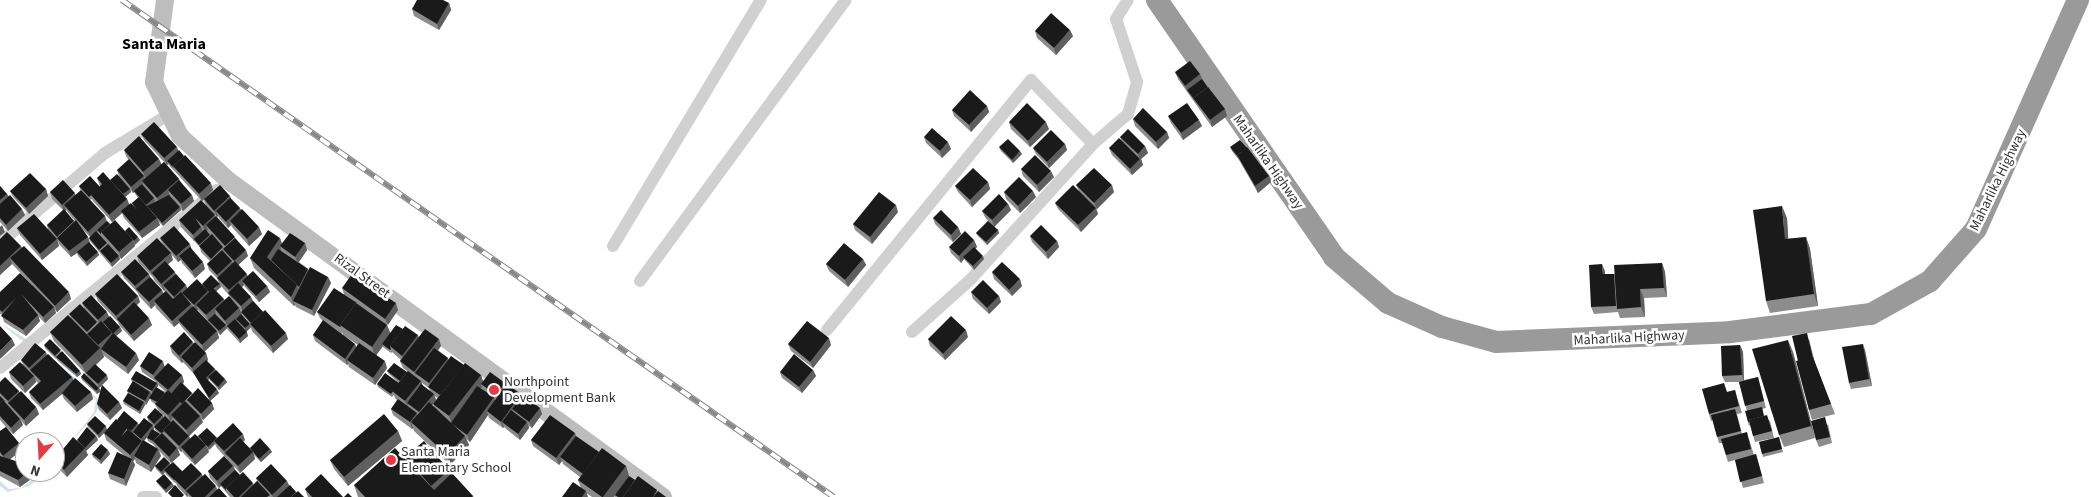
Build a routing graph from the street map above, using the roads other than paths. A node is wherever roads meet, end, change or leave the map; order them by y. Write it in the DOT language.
graph roads {
  1 [pos="165,0"];
  2 [pos="761,0"];
  3 [pos="846,0"];
  4 [pos="1128,0"];
  5 [pos="1157,0"];
  6 [pos="2078,0"];
  7 [pos="168,115"];
  8 [pos="1093,144"];
  9 [pos="229,181"];
  10 [pos="0,243"];
  11 [pos="613,246"];
  12 [pos="640,281"];
  13 [pos="828,330"];
  14 [pos="912,332"];
  15 [pos="0,368"];
  16 [pos="143,497"];
  17 [pos="156,497"];
  18 [pos="664,497"];
  1 -- 7 [label="street, Rizal Street"];
  2 -- 11 [label="street"];
  3 -- 12 [label="street"];
  4 -- 8 [label="street"];
  5 -- 6 [label="highway, Maharlika Highway"];
  7 -- 9 [label="street, Rizal Street"];
  7 -- 10 [label="street"];
  8 -- 13 [label="street"];
  8 -- 14 [label="street"];
  9 -- 15 [label="street"];
  9 -- 18 [label="street, Rizal Street"];
  16 -- 17 [label="street"];
}
